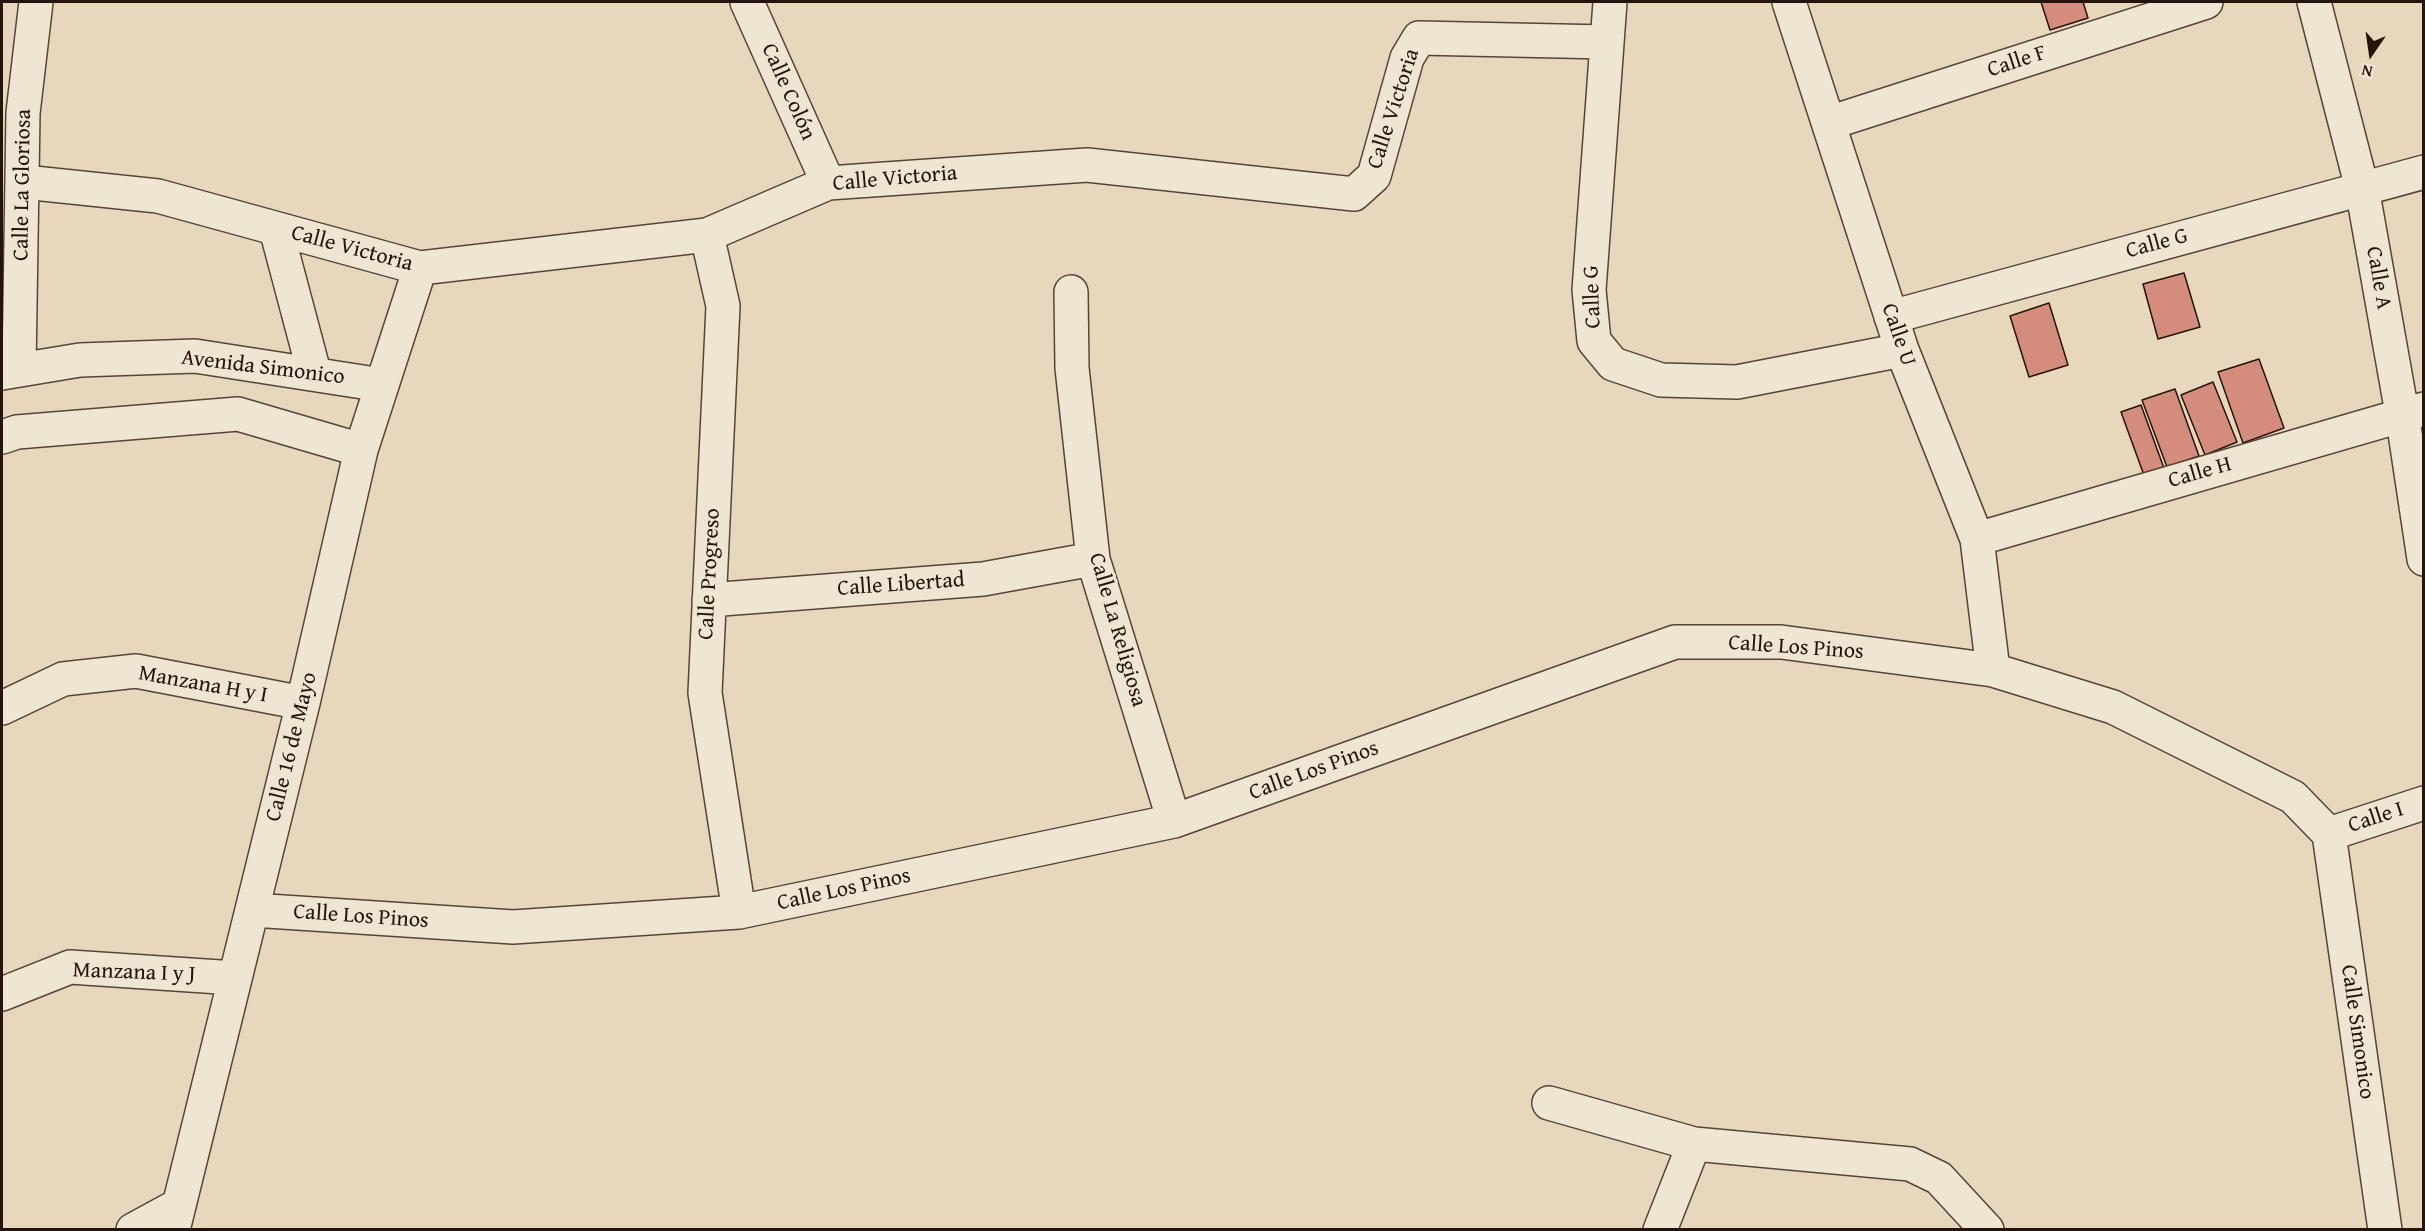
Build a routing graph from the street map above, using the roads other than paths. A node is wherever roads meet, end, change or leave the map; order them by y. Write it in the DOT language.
graph roads {
  1 [pos="36,2"];
  2 [pos="747,2"];
  3 [pos="1610,2"];
  4 [pos="1789,2"];
  5 [pos="2206,2"];
  6 [pos="2314,2"];
  7 [pos="1607,42"];
  8 [pos="12,112"];
  9 [pos="1828,123"];
  10 [pos="2424,172"];
  11 [pos="24,182"];
  12 [pos="828,183"];
  13 [pos="2362,188"];
  14 [pos="276,229"];
  15 [pos="707,235"];
  16 [pos="420,268"];
  17 [pos="1071,292"];
  18 [pos="1891,317"];
  19 [pos="1902,350"];
  20 [pos="10,371"];
  21 [pos="314,372"];
  22 [pos="382,384"];
  23 [pos="2413,411"];
  24 [pos="2,437"];
  25 [pos="361,450"];
  26 [pos="1977,539"];
  27 [pos="1093,559"];
  28 [pos="2424,559"];
  29 [pos="709,600"];
  30 [pos="1993,670"];
  31 [pos="303,703"];
  32 [pos="2,708"];
  33 [pos="2424,803"];
  34 [pos="1174,821"];
  35 [pos="2329,834"];
  36 [pos="252,910"];
  37 [pos="739,912"];
  38 [pos="236,978"];
  39 [pos="2,994"];
  40 [pos="1549,1103"];
  41 [pos="1694,1144"];
  42 [pos="176,1217"];
  43 [pos="133,1230"];
  44 [pos="1660,1230"];
  45 [pos="1987,1230"];
  46 [pos="2385,1230"];
  1 -- 8 [label="street, Calle La Gloriosa"];
  2 -- 12 [label="street, Calle Colón"];
  3 -- 7 [label="street, Calle G"];
  4 -- 9 [label="street, Calle U"];
  5 -- 9 [label="street, Calle F"];
  6 -- 13 [label="street, Calle A"];
  7 -- 12 [label="street, Calle Victoria"];
  7 -- 19 [label="street, Calle G"];
  8 -- 11 [label="street, Calle La Gloriosa"];
  9 -- 18 [label="street, Calle U"];
  10 -- 13 [label="street, Calle G"];
  11 -- 14 [label="street, Calle Victoria"];
  11 -- 20 [label="street, Calle La Gloriosa"];
  12 -- 15 [label="street, Calle Victoria"];
  13 -- 18 [label="street, Calle G"];
  13 -- 23 [label="street, Calle A"];
  14 -- 16 [label="street, Calle Victoria"];
  14 -- 21 [label="street"];
  15 -- 16 [label="street, Calle Victoria"];
  15 -- 29 [label="street, Calle Progreso"];
  16 -- 22 [label="street, Calle 16 de Mayo"];
  17 -- 27 [label="street, Calle La Religiosa"];
  18 -- 19 [label="street, Calle U"];
  19 -- 26 [label="street, Calle U"];
  20 -- 21 [label="street, Avenida Simonico"];
  21 -- 22 [label="street, Avenida Simonico"];
  22 -- 25 [label="street, Calle 16 de Mayo"];
  23 -- 26 [label="street, Calle H"];
  23 -- 28 [label="street, Calle A"];
  24 -- 25 [label="street"];
  25 -- 31 [label="street, Calle 16 de Mayo"];
  26 -- 30 [label="street, Calle U"];
  27 -- 29 [label="street, Calle Libertad"];
  27 -- 34 [label="street, Calle La Religiosa"];
  29 -- 37 [label="street, Calle Progreso"];
  30 -- 34 [label="street, Calle Los Pinos"];
  30 -- 35 [label="street, Calle Los Pinos"];
  31 -- 32 [label="street, Manzana H y I"];
  31 -- 36 [label="street, Calle 16 de Mayo"];
  33 -- 35 [label="street, Calle I"];
  34 -- 37 [label="street, Calle Los Pinos"];
  35 -- 46 [label="street, Calle Simonico"];
  36 -- 37 [label="street, Calle Los Pinos"];
  36 -- 38 [label="street, Calle 16 de Mayo"];
  38 -- 39 [label="street, Manzana I y J"];
  38 -- 42 [label="street, Calle 16 de Mayo"];
  40 -- 41 [label="street"];
  41 -- 44 [label="street"];
  41 -- 45 [label="street"];
  42 -- 43 [label="street"];
}
